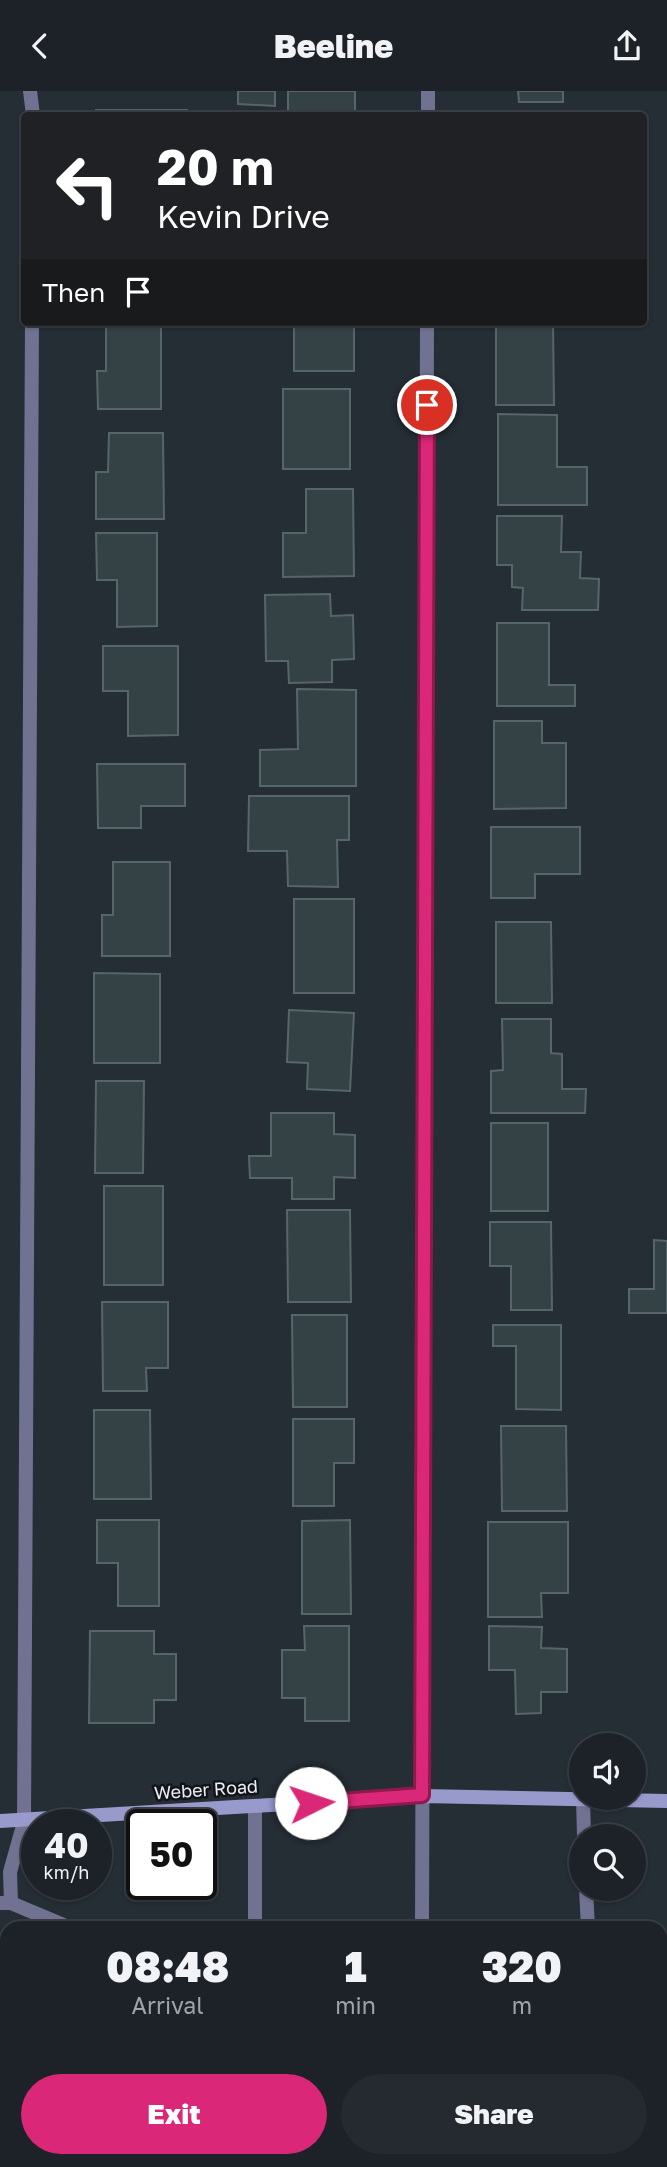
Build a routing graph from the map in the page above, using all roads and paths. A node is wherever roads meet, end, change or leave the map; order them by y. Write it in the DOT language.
graph roads {
  1 [pos="30,91"];
  2 [pos="428,91"];
  3 [pos="33,112"];
  4 [pos="428,112"];
  5 [pos="32,326"];
  6 [pos="427,326"];
  7 [pos="422,1795"];
  8 [pos="569,1799"];
  9 [pos="646,1800"];
  10 [pos="667,1801"];
  11 [pos="255,1807"];
  12 [pos="23,1809"];
  13 [pos="112,1816"];
  14 [pos="0,1821"];
  15 [pos="21,1822"];
  16 [pos="21,1830"];
  17 [pos="587,1901"];
  18 [pos="5,1903"];
  19 [pos="52,1921"];
  20 [pos="256,1921"];
  21 [pos="422,1921"];
  22 [pos="588,1921"];
  1 -- 3 [label="street"];
  2 -- 4 [label="street"];
  5 -- 12 [label="street"];
  6 -- 7 [label="street"];
  7 -- 8 [label="main road, Weber Road"];
  7 -- 11 [label="main road, Weber Road"];
  7 -- 21 [label="street"];
  9 -- 10 [label="main road, Weber Road"];
  11 -- 13 [label="main road, Weber Road"];
  11 -- 20 [label="street"];
  14 -- 15 [label="main road, Weber Road"];
  16 -- 18 [label="street"];
  17 -- 22 [label="street"];
  18 -- 19 [label="street"];
}
